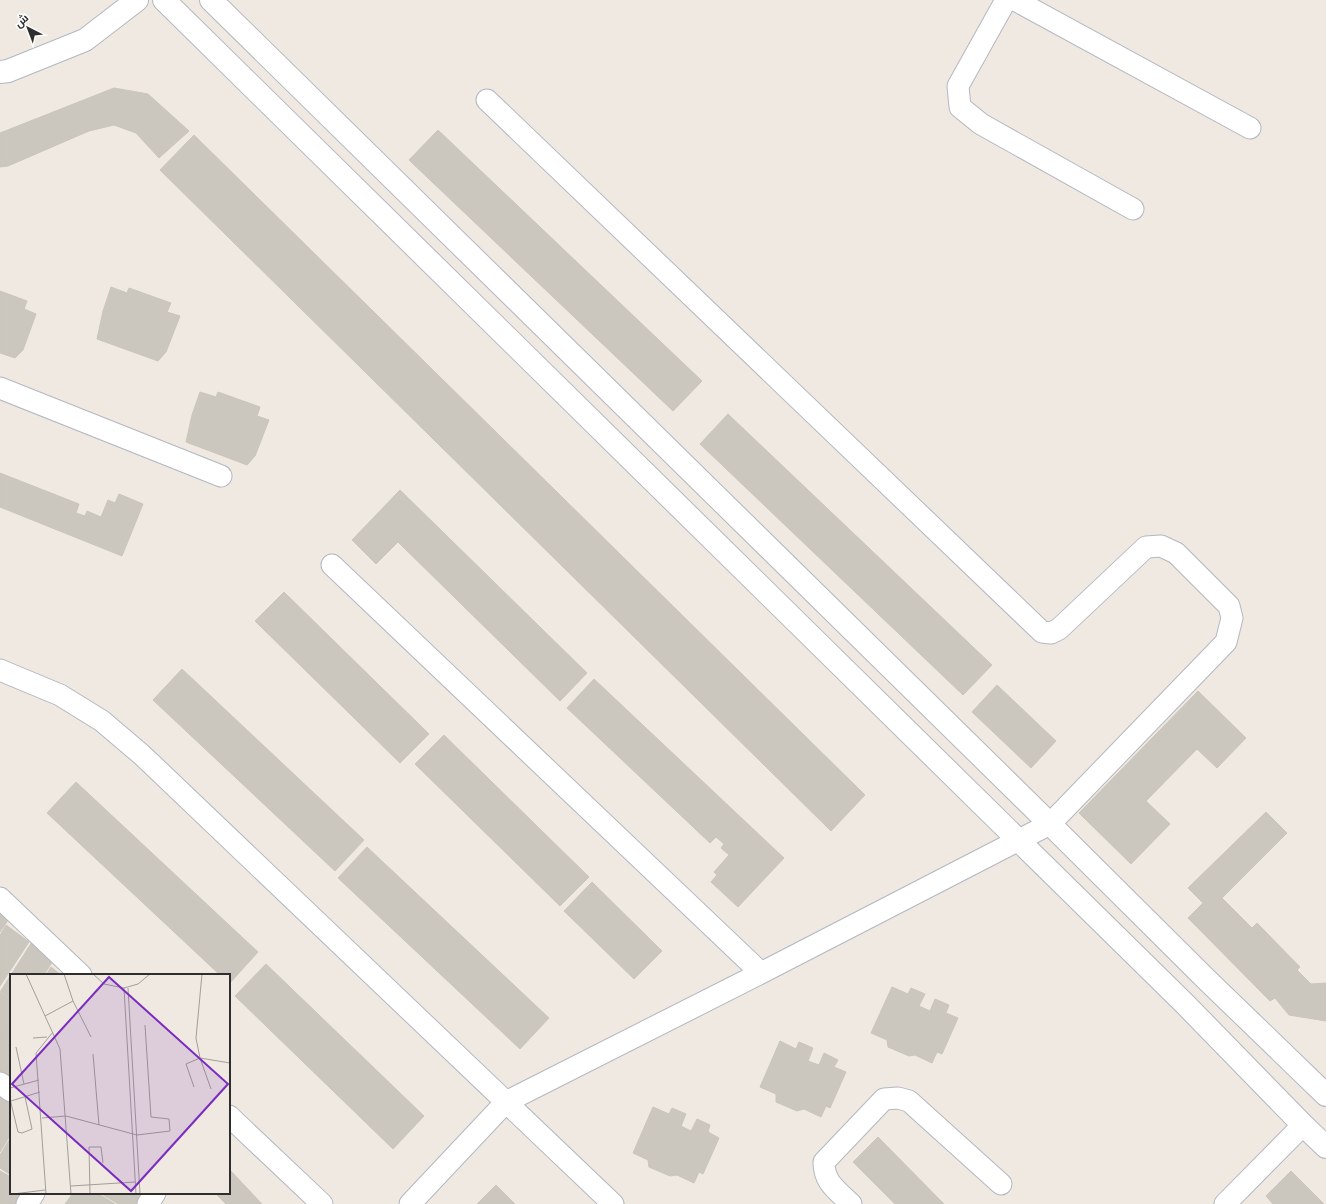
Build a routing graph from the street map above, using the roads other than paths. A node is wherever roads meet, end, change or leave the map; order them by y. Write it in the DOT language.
graph roads {
  1 [pos="137,0"];
  2 [pos="164,0"];
  3 [pos="211,0"];
  4 [pos="1006,0"];
  5 [pos="1015,0"];
  6 [pos="0,72"];
  7 [pos="487,100"];
  8 [pos="1250,128"];
  9 [pos="1133,209"];
  10 [pos="0,388"];
  11 [pos="221,476"];
  12 [pos="332,565"];
  13 [pos="0,670"];
  14 [pos="1050,824"];
  15 [pos="1018,840"];
  16 [pos="0,898"];
  17 [pos="760,973"];
  18 [pos="80,974"];
  19 [pos="0,1083"];
  20 [pos="10,1090"];
  21 [pos="1326,1095"];
  22 [pos="506,1102"];
  23 [pos="230,1117"];
  24 [pos="1303,1125"];
  25 [pos="1326,1147"];
  26 [pos="1001,1184"];
  27 [pos="33,1194"];
  28 [pos="154,1194"];
  29 [pos="27,1204"];
  30 [pos="148,1204"];
  31 [pos="322,1204"];
  32 [pos="410,1204"];
  33 [pos="613,1204"];
  34 [pos="851,1204"];
  35 [pos="1225,1204"];
  1 -- 6 [label="main road"];
  2 -- 15 [label="main road"];
  3 -- 14 [label="main road"];
  4 -- 9 [label="street"];
  5 -- 8 [label="street"];
  7 -- 14 [label="street"];
  10 -- 11 [label="street"];
  12 -- 17 [label="street"];
  13 -- 22 [label="street"];
  14 -- 15 [label="street"];
  14 -- 21 [label="main road"];
  15 -- 17 [label="street"];
  15 -- 24 [label="main road"];
  16 -- 18 [label="street"];
  17 -- 22 [label="street"];
  19 -- 20 [label="street"];
  22 -- 32 [label="street"];
  22 -- 33 [label="street"];
  23 -- 31 [label="street"];
  24 -- 25 [label="main road"];
  24 -- 35 [label="street"];
  26 -- 34 [label="street"];
  27 -- 29 [label="street"];
  28 -- 30 [label="street"];
}
